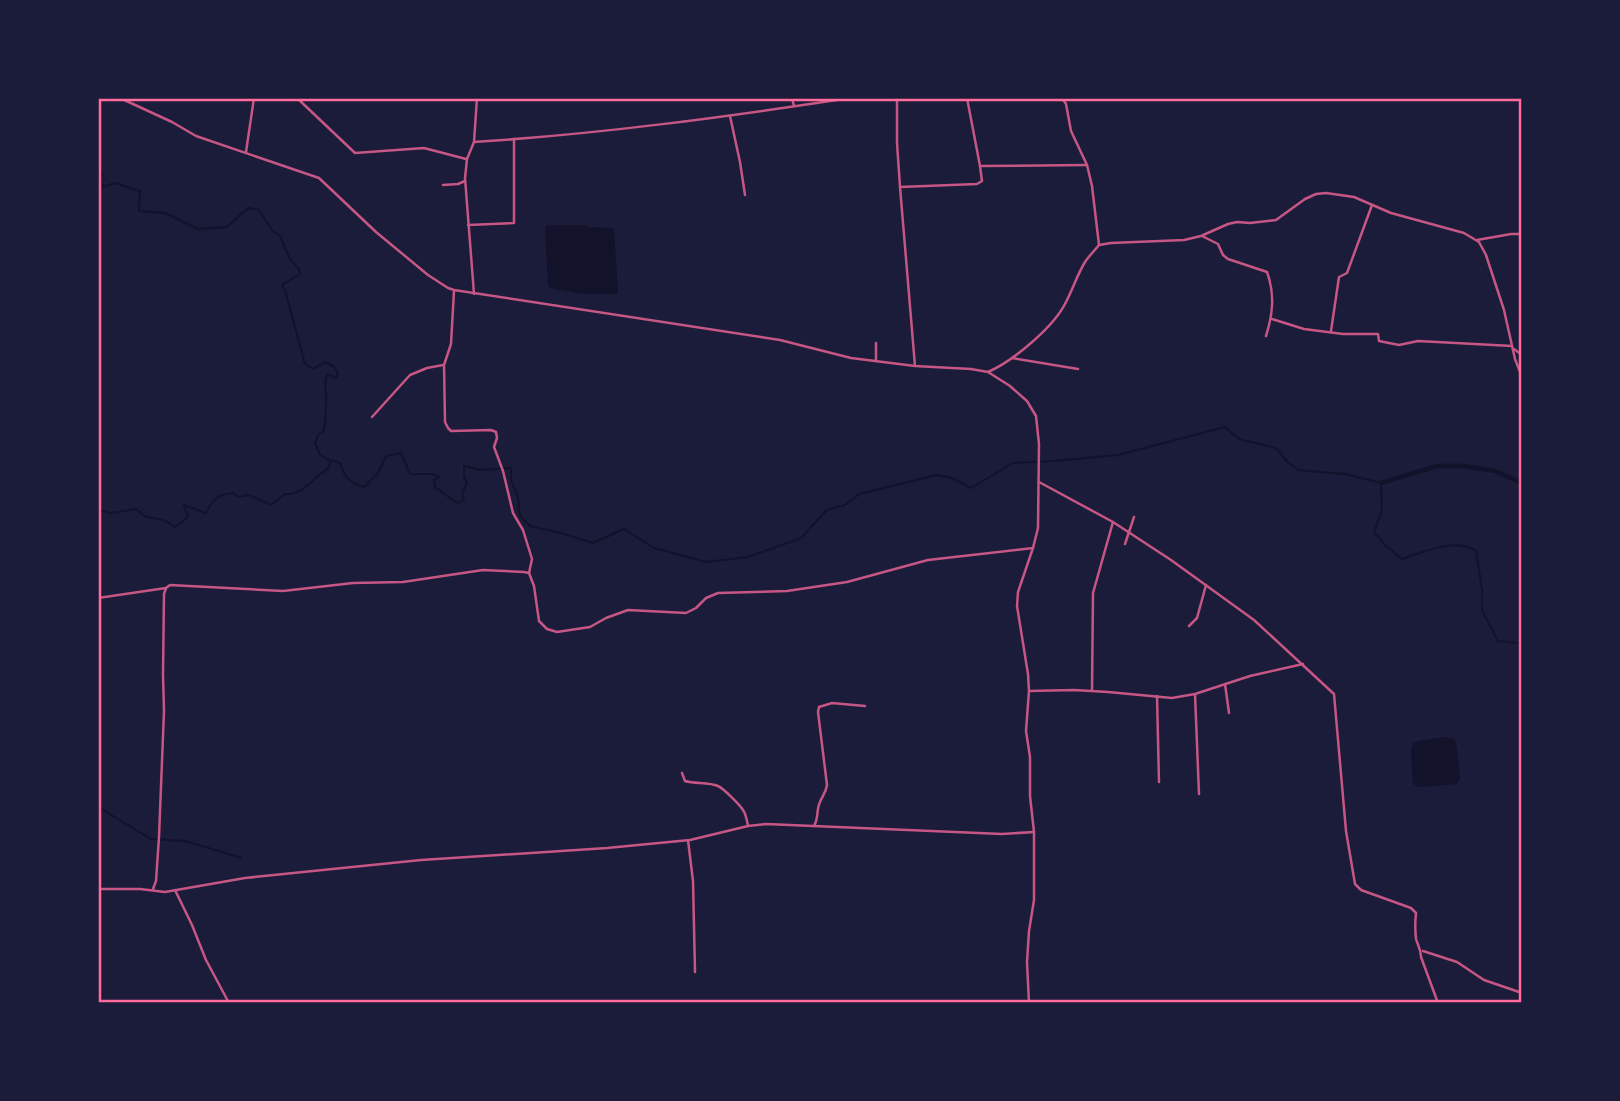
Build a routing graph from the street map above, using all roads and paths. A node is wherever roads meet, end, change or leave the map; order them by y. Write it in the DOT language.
graph roads {
  1 [pos="120,98"];
  2 [pos="254,98"];
  3 [pos="297,98"];
  4 [pos="477,98"];
  5 [pos="792,98"];
  6 [pos="850,98"];
  7 [pos="897,98"];
  8 [pos="967,98"];
  9 [pos="1062,98"];
  10 [pos="1067,98"];
  11 [pos="1066,104"];
  12 [pos="794,106"];
  13 [pos="730,116"];
  14 [pos="514,139"];
  15 [pos="474,142"];
  16 [pos="246,152"];
  17 [pos="467,159"];
  18 [pos="1087,165"];
  19 [pos="980,166"];
  20 [pos="466,181"];
  21 [pos="443,185"];
  22 [pos="900,187"];
  23 [pos="744,195"];
  24 [pos="1372,205"];
  25 [pos="468,225"];
  26 [pos="1522,234"];
  27 [pos="1201,236"];
  28 [pos="1477,240"];
  29 [pos="1099,245"];
  30 [pos="454,290"];
  31 [pos="474,294"];
  32 [pos="1272,319"];
  33 [pos="1331,332"];
  34 [pos="1266,336"];
  35 [pos="876,343"];
  36 [pos="1513,348"];
  37 [pos="1522,355"];
  38 [pos="1010,357"];
  39 [pos="876,361"];
  40 [pos="444,365"];
  41 [pos="915,366"];
  42 [pos="1078,369"];
  43 [pos="988,372"];
  44 [pos="1522,377"];
  45 [pos="372,417"];
  46 [pos="1039,482"];
  47 [pos="1134,517"];
  48 [pos="1113,522"];
  49 [pos="1129,532"];
  50 [pos="1125,544"];
  51 [pos="1033,548"];
  52 [pos="529,573"];
  53 [pos="1206,585"];
  54 [pos="166,588"];
  55 [pos="98,598"];
  56 [pos="1189,626"];
  57 [pos="1303,664"];
  58 [pos="1225,684"];
  59 [pos="1029,691"];
  60 [pos="1092,691"];
  61 [pos="1195,694"];
  62 [pos="1157,696"];
  63 [pos="865,706"];
  64 [pos="1228,713"];
  65 [pos="682,773"];
  66 [pos="1159,782"];
  67 [pos="1199,794"];
  68 [pos="814,825"];
  69 [pos="748,826"];
  70 [pos="1034,832"];
  71 [pos="688,840"];
  72 [pos="98,889"];
  73 [pos="153,890"];
  74 [pos="175,890"];
  75 [pos="1422,951"];
  76 [pos="695,972"];
  77 [pos="1522,993"];
  78 [pos="229,1003"];
  79 [pos="1029,1003"];
  80 [pos="1438,1003"];
  1 -- 16 [label="street"];
  2 -- 16 [label="street"];
  3 -- 17 [label="street"];
  4 -- 15 [label="street"];
  5 -- 12 [label="street"];
  6 -- 12 [label="street"];
  7 -- 22 [label="street"];
  8 -- 19 [label="street"];
  9 -- 11 [label="street"];
  10 -- 11 [label="street"];
  11 -- 18 [label="street"];
  12 -- 13 [label="street"];
  13 -- 14 [label="street"];
  13 -- 23 [label="street"];
  14 -- 15 [label="street"];
  14 -- 25 [label="street"];
  15 -- 17 [label="street"];
  16 -- 30 [label="street"];
  17 -- 20 [label="street"];
  18 -- 19 [label="street"];
  18 -- 29 [label="street"];
  19 -- 22 [label="street"];
  20 -- 21 [label="street"];
  20 -- 25 [label="street"];
  22 -- 41 [label="street"];
  24 -- 27 [label="street"];
  24 -- 28 [label="street"];
  24 -- 33 [label="street"];
  25 -- 31 [label="street"];
  26 -- 28 [label="street"];
  27 -- 29 [label="street"];
  27 -- 32 [label="street"];
  28 -- 36 [label="street"];
  29 -- 38 [label="street"];
  30 -- 31 [label="street"];
  30 -- 40 [label="street"];
  31 -- 39 [label="street"];
  32 -- 33 [label="street"];
  32 -- 34 [label="street"];
  33 -- 36 [label="street"];
  35 -- 39 [label="street"];
  36 -- 37 [label="street"];
  36 -- 44 [label="street"];
  38 -- 42 [label="street"];
  38 -- 43 [label="street"];
  39 -- 41 [label="street"];
  40 -- 45 [label="street"];
  40 -- 52 [label="street"];
  41 -- 43 [label="street"];
  43 -- 46 [label="street"];
  46 -- 48 [label="street"];
  46 -- 51 [label="street"];
  47 -- 49 [label="street"];
  48 -- 49 [label="street"];
  48 -- 60 [label="street"];
  49 -- 50 [label="street"];
  49 -- 53 [label="street"];
  51 -- 52 [label="street"];
  51 -- 59 [label="street"];
  52 -- 54 [label="street"];
  53 -- 56 [label="street"];
  53 -- 57 [label="street"];
  54 -- 55 [label="street"];
  54 -- 73 [label="street"];
  57 -- 58 [label="street"];
  57 -- 75 [label="street"];
  58 -- 61 [label="street"];
  58 -- 64 [label="street"];
  59 -- 60 [label="street"];
  59 -- 70 [label="street"];
  60 -- 62 [label="street"];
  61 -- 62 [label="street"];
  61 -- 67 [label="street"];
  62 -- 66 [label="street"];
  63 -- 68 [label="street"];
  65 -- 69 [label="street"];
  68 -- 69 [label="street"];
  68 -- 70 [label="street"];
  69 -- 71 [label="street"];
  70 -- 79 [label="street"];
  71 -- 74 [label="street"];
  71 -- 76 [label="street"];
  72 -- 73 [label="street"];
  73 -- 74 [label="street"];
  74 -- 78 [label="street"];
  75 -- 77 [label="street"];
  75 -- 80 [label="street"];
}
